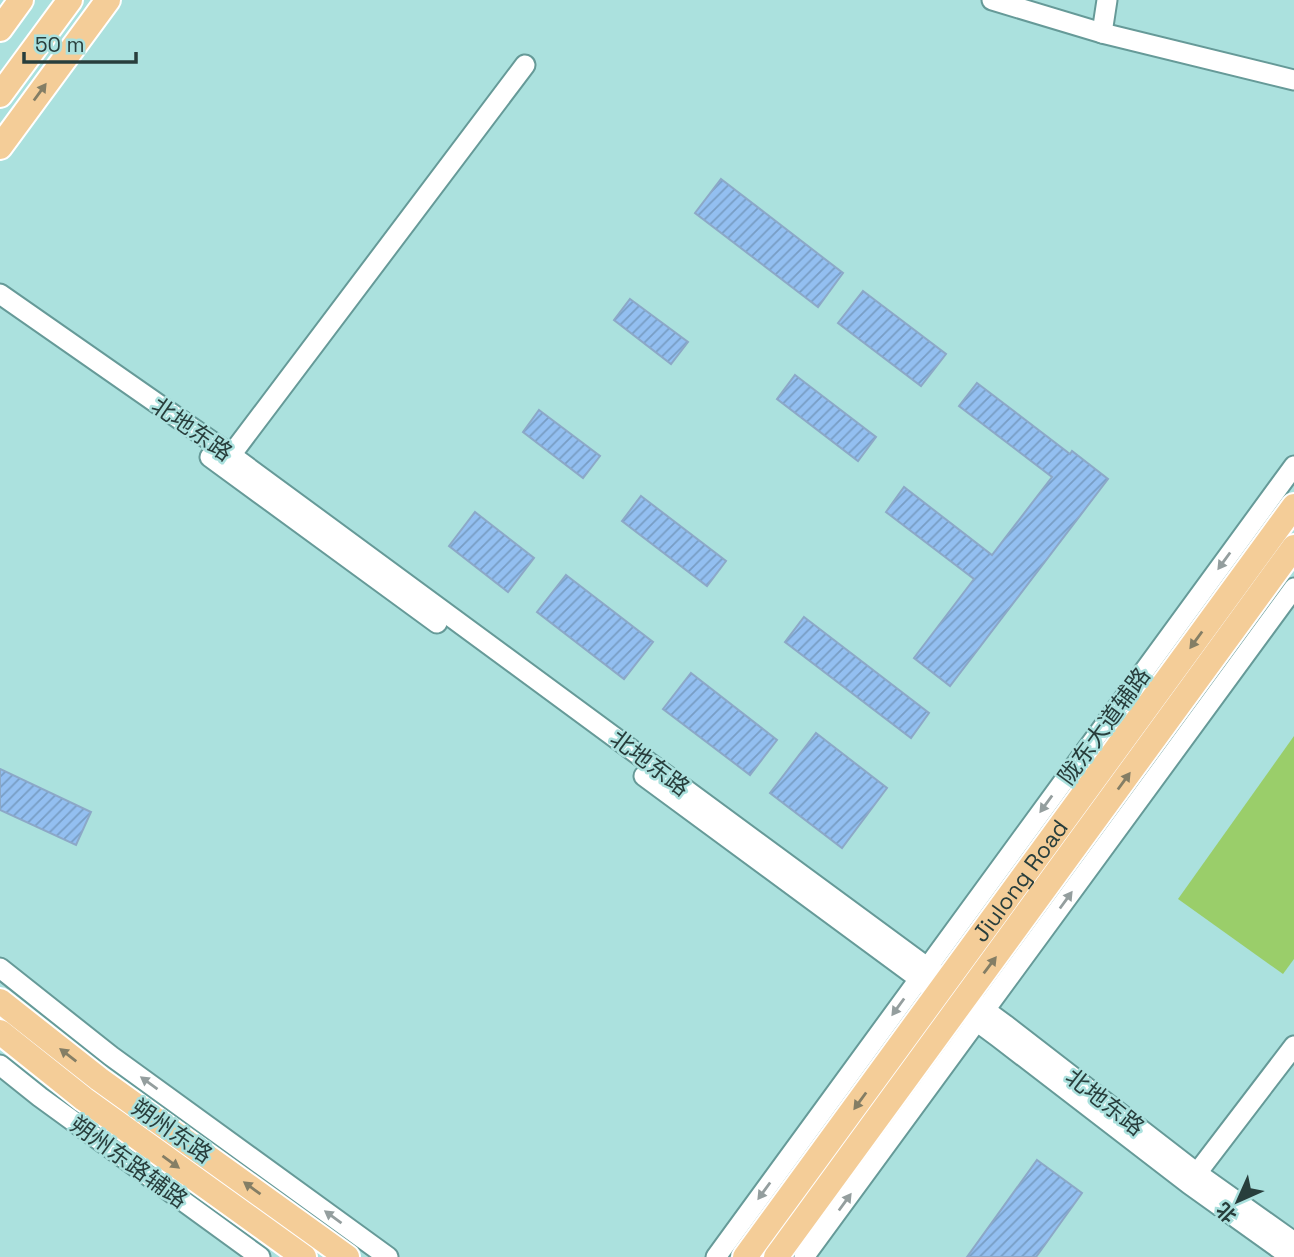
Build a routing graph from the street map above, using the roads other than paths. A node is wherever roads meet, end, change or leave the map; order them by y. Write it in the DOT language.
graph roads {
  1 [pos="21,0"];
  2 [pos="68,0"];
  3 [pos="108,0"];
  4 [pos="992,0"];
  5 [pos="1107,0"];
  6 [pos="0,29"];
  7 [pos="1102,33"];
  8 [pos="525,65"];
  9 [pos="1294,80"];
  10 [pos="0,95"];
  11 [pos="0,147"];
  12 [pos="0,294"];
  13 [pos="0,309"];
  14 [pos="231,455"];
  15 [pos="1294,466"];
  16 [pos="1294,506"];
  17 [pos="1277,542"];
  18 [pos="1294,588"];
  19 [pos="0,968"];
  20 [pos="952,995"];
  21 [pos="0,1001"];
  22 [pos="0,1032"];
  23 [pos="1294,1046"];
  24 [pos="0,1065"];
  25 [pos="1197,1173"];
  26 [pos="1294,1242"];
  27 [pos="260,1257"];
  28 [pos="304,1257"];
  29 [pos="347,1257"];
  30 [pos="388,1257"];
  31 [pos="716,1257"];
  32 [pos="745,1257"];
  33 [pos="776,1257"];
  34 [pos="804,1257"];
  35 [pos="1291,1257"];
  1 -- 6 [label="main road"];
  2 -- 10 [label="main road"];
  11 -- 3 [label="main road, one-way"];
  4 -- 7 [label="street"];
  5 -- 7 [label="street"];
  7 -- 9 [label="street"];
  8 -- 14 [label="street"];
  12 -- 14 [label="street, 北地东路"];
  13 -- 20 [label="street, 北地东路"];
  14 -- 20 [label="street, 北地东路"];
  15 -- 17 [label="street"];
  16 -- 17 [label="main road, Jiulong Road"];
  17 -- 20 [label="main road, Jiulong Road"];
  20 -- 18 [label="street, one-way"];
  30 -- 19 [label="street, one-way"];
  20 -- 25 [label="street, 北地东路"];
  20 -- 31 [label="street, one-way"];
  20 -- 32 [label="main road, Jiulong Road, one-way"];
  20 -- 33 [label="main road, Jiulong Road"];
  34 -- 20 [label="street, one-way"];
  20 -- 35 [label="street, 北地东路"];
  29 -- 21 [label="main road, 朔州东路, one-way"];
  22 -- 28 [label="main road, 朔州东路, one-way"];
  23 -- 25 [label="street"];
  24 -- 27 [label="street, 朔州东路辅路"];
  25 -- 26 [label="street, 北地东路"];
}
